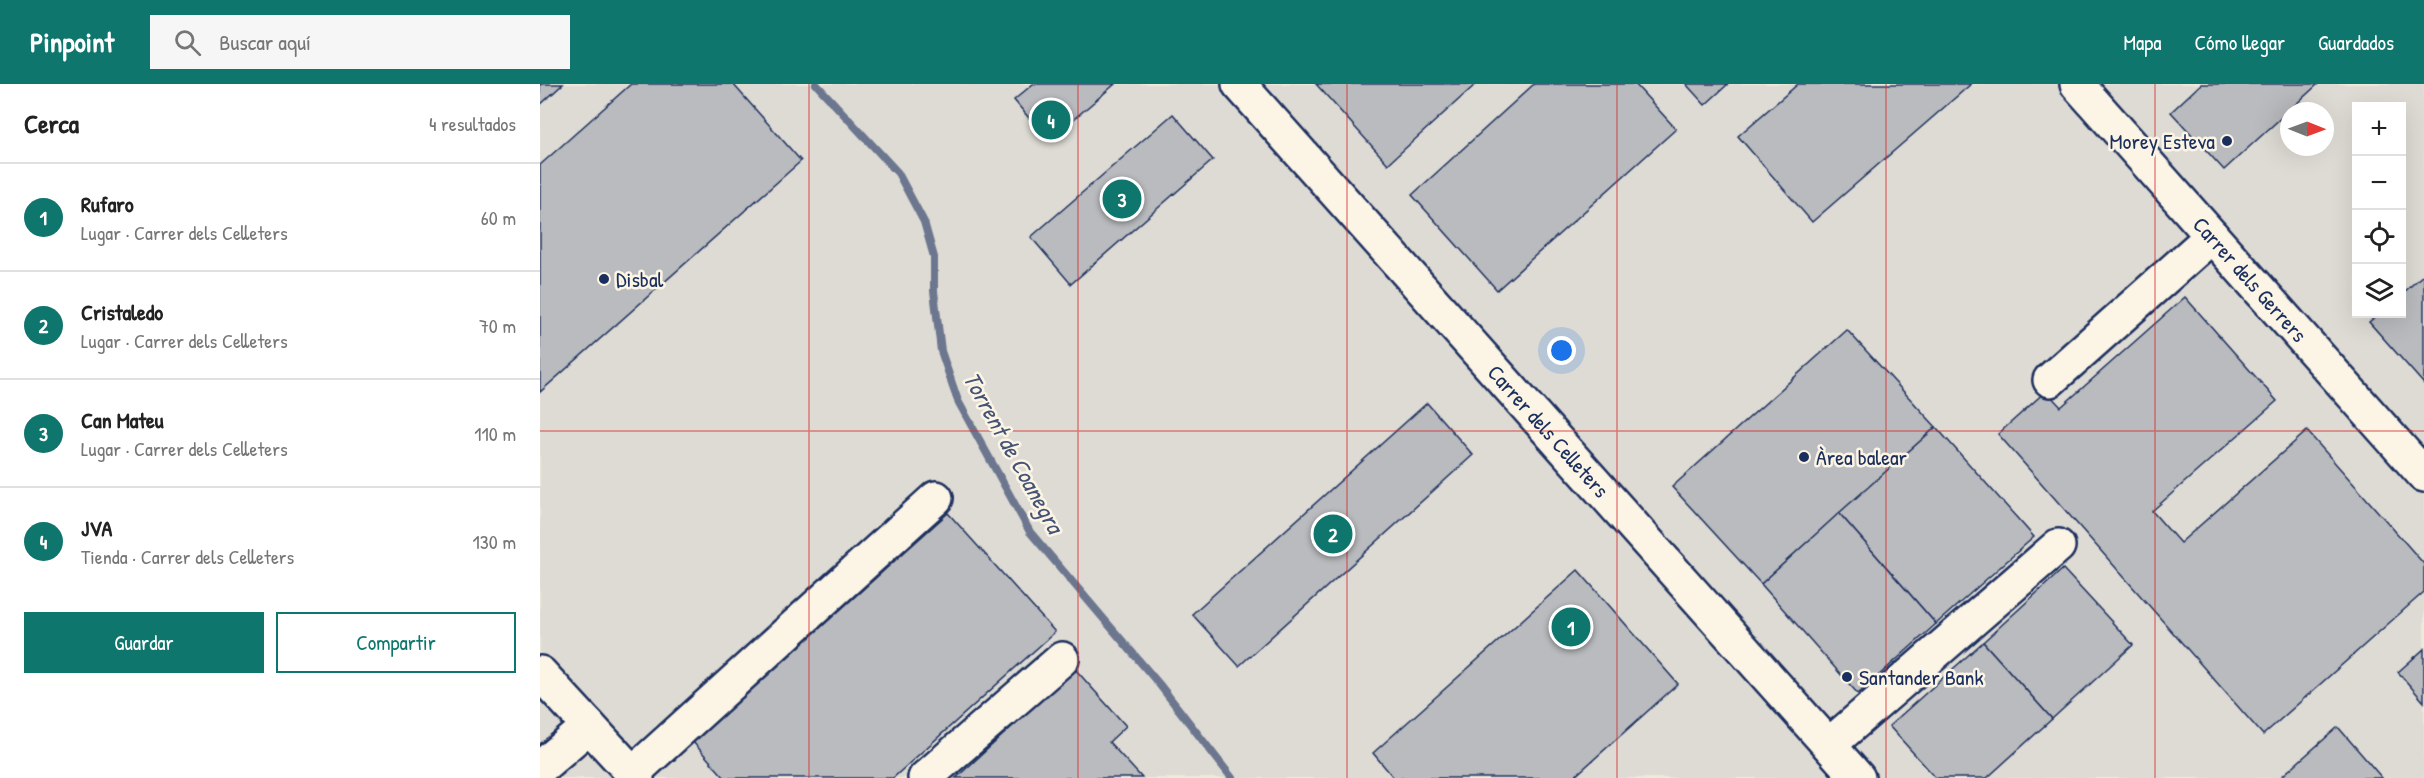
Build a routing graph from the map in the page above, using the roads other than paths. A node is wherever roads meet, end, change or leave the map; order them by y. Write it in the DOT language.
graph roads {
  1 [pos="1239,84"];
  2 [pos="2077,84"];
  3 [pos="2211,236"];
  4 [pos="2050,380"];
  5 [pos="2424,475"];
  6 [pos="936,498"];
  7 [pos="2058,546"];
  8 [pos="1062,659"];
  9 [pos="540,673"];
  10 [pos="589,726"];
  11 [pos="1829,745"];
  12 [pos="540,768"];
  13 [pos="635,776"];
  14 [pos="925,778"];
  15 [pos="1858,778"];
  1 -- 11 [label="street, Carrer dels Celleters"];
  2 -- 3 [label="street, Carrer dels Gerrers"];
  3 -- 4 [label="street"];
  3 -- 5 [label="street, Carrer dels Gerrers"];
  6 -- 13 [label="street"];
  7 -- 11 [label="street"];
  8 -- 14 [label="street"];
  9 -- 10 [label="street"];
  10 -- 12 [label="street"];
  10 -- 13 [label="street"];
  11 -- 15 [label="street, Carrer dels Celleters"];
}
